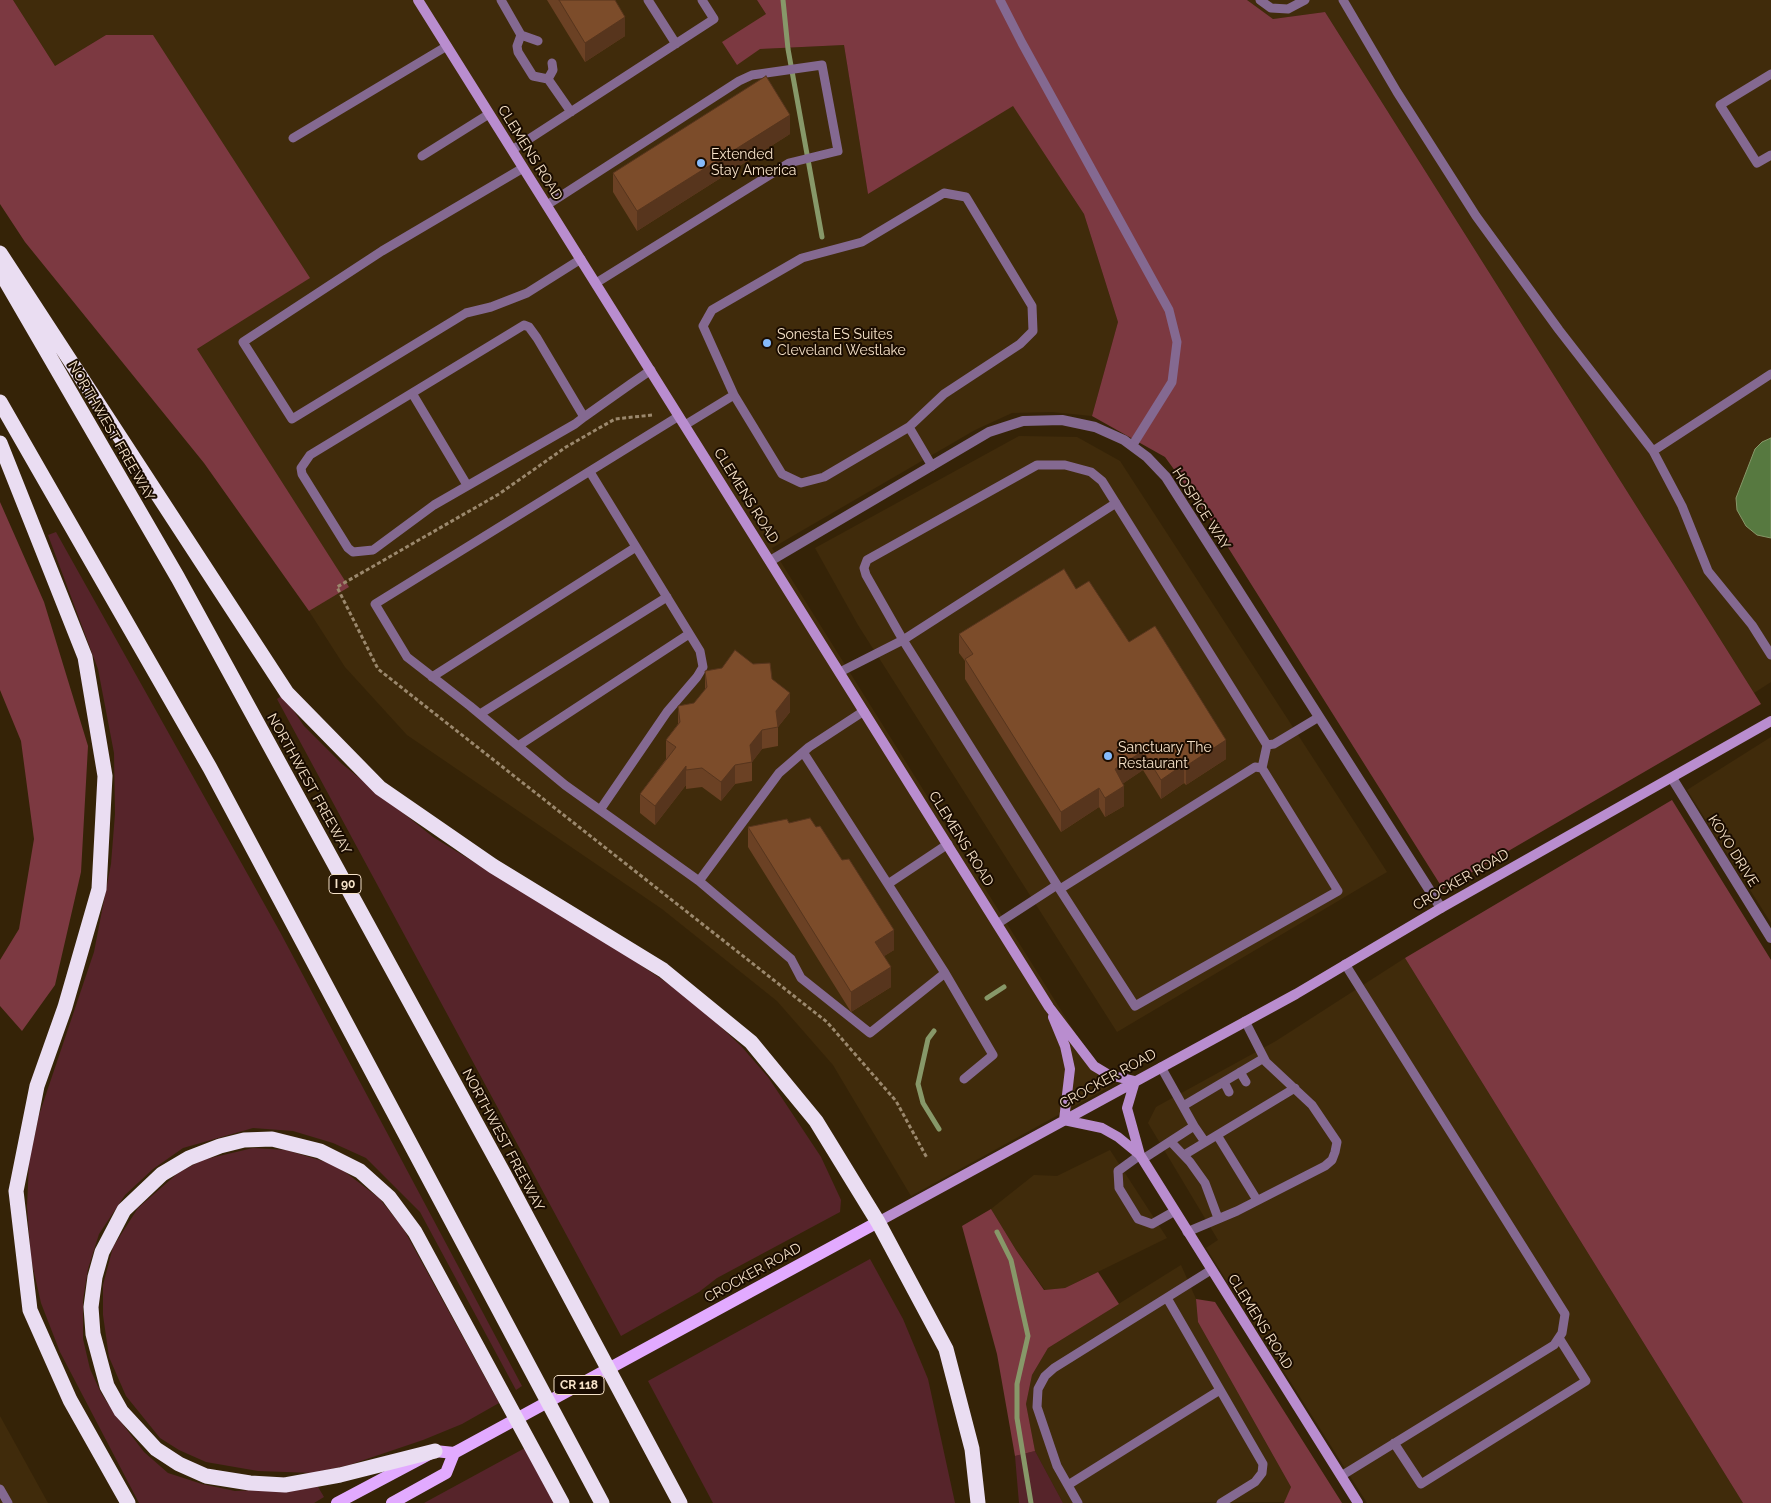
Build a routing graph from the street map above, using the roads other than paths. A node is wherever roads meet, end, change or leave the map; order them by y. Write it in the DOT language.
graph roads {
  1 [pos="418,0"];
  2 [pos="501,0"];
  3 [pos="648,0"];
  4 [pos="702,0"];
  5 [pos="1000,0"];
  6 [pos="1260,0"];
  7 [pos="1305,0"];
  8 [pos="1343,0"];
  9 [pos="521,35"];
  10 [pos="538,41"];
  11 [pos="676,44"];
  12 [pos="447,46"];
  13 [pos="552,63"];
  14 [pos="1771,74"];
  15 [pos="548,79"];
  16 [pos="571,112"];
  17 [pos="489,114"];
  18 [pos="293,138"];
  19 [pos="512,150"];
  20 [pos="1771,155"];
  21 [pos="422,156"];
  22 [pos="523,168"];
  23 [pos="546,205"];
  24 [pos="0,253"];
  25 [pos="581,259"];
  26 [pos="0,272"];
  27 [pos="596,283"];
  28 [pos="650,370"];
  29 [pos="1771,374"];
  30 [pos="412,393"];
  31 [pos="734,395"];
  32 [pos="0,402"];
  33 [pos="584,417"];
  34 [pos="682,421"];
  35 [pos="909,427"];
  36 [pos="0,442"];
  37 [pos="1132,446"];
  38 [pos="1653,451"];
  39 [pos="932,466"];
  40 [pos="590,472"];
  41 [pos="468,485"];
  42 [pos="1116,503"];
  43 [pos="636,547"];
  44 [pos="770,561"];
  45 [pos="667,597"];
  46 [pos="689,634"];
  47 [pos="902,640"];
  48 [pos="1771,655"];
  49 [pos="840,672"];
  50 [pos="432,676"];
  51 [pos="864,711"];
  52 [pos="480,714"];
  53 [pos="1319,717"];
  54 [pos="1771,721"];
  55 [pos="1267,744"];
  56 [pos="518,746"];
  57 [pos="803,752"];
  58 [pos="1262,768"];
  59 [pos="1672,778"];
  60 [pos="600,810"];
  61 [pos="948,844"];
  62 [pos="699,881"];
  63 [pos="888,884"];
  64 [pos="1058,887"];
  65 [pos="1441,908"];
  66 [pos="997,924"];
  67 [pos="1771,938"];
  68 [pos="1345,964"];
  69 [pos="945,973"];
  70 [pos="1049,1007"];
  71 [pos="1245,1021"];
  72 [pos="1264,1058"];
  73 [pos="1161,1067"];
  74 [pos="1240,1072"];
  75 [pos="964,1079"];
  76 [pos="1135,1081"];
  77 [pos="1224,1082"];
  78 [pos="1246,1082"];
  79 [pos="1295,1088"];
  80 [pos="1208,1091"];
  81 [pos="1229,1092"];
  82 [pos="1213,1100"];
  83 [pos="1183,1106"];
  84 [pos="1224,1119"];
  85 [pos="1064,1120"];
  86 [pos="1194,1126"];
  87 [pos="1229,1128"];
  88 [pos="1217,1135"];
  89 [pos="1171,1142"];
  90 [pos="1205,1142"];
  91 [pos="1184,1155"];
  92 [pos="1142,1157"];
  93 [pos="1258,1200"];
  94 [pos="1175,1211"];
  95 [pos="1218,1218"];
  96 [pos="878,1222"];
  97 [pos="1187,1232"];
  98 [pos="1212,1270"];
  99 [pos="1167,1298"];
  100 [pos="1559,1338"];
  101 [pos="1220,1390"];
  102 [pos="1394,1443"];
  103 [pos="435,1450"];
  104 [pos="454,1453"];
  105 [pos="1341,1476"];
  106 [pos="1068,1485"];
  107 [pos="0,1490"];
  108 [pos="8,1503"];
  109 [pos="128,1503"];
  110 [pos="337,1503"];
  111 [pos="392,1503"];
  112 [pos="562,1503"];
  113 [pos="602,1503"];
  114 [pos="680,1503"];
  115 [pos="978,1503"];
  116 [pos="1078,1503"];
  117 [pos="1221,1503"];
  118 [pos="1358,1503"];
  1 -- 12 [label="street, CLEMENS ROAD"];
  2 -- 9 [label="lane"];
  3 -- 11 [label="lane"];
  4 -- 11 [label="lane"];
  5 -- 37 [label="lane"];
  6 -- 7 [label="lane"];
  8 -- 38 [label="lane"];
  9 -- 10 [label="lane"];
  9 -- 15 [label="lane"];
  11 -- 16 [label="lane"];
  12 -- 17 [label="street, CLEMENS ROAD"];
  12 -- 18 [label="lane"];
  13 -- 15 [label="lane"];
  14 -- 20 [label="lane"];
  15 -- 16 [label="lane"];
  16 -- 19 [label="lane"];
  17 -- 19 [label="street, CLEMENS ROAD"];
  17 -- 21 [label="lane"];
  19 -- 22 [label="street, CLEMENS ROAD"];
  22 -- 23 [label="street, CLEMENS ROAD"];
  22 -- 25 [label="lane"];
  23 -- 25 [label="street, CLEMENS ROAD"];
  23 -- 27 [label="lane"];
  24 -- 96 [label="highway"];
  25 -- 27 [label="street, CLEMENS ROAD"];
  26 -- 114 [label="highway, NORTHWEST FREEWAY / I 90"];
  27 -- 28 [label="street, CLEMENS ROAD"];
  28 -- 33 [label="lane"];
  28 -- 34 [label="street, CLEMENS ROAD"];
  29 -- 38 [label="lane"];
  30 -- 33 [label="lane"];
  30 -- 41 [label="lane"];
  30 -- 41 [label="lane"];
  31 -- 34 [label="lane"];
  31 -- 35 [label="lane"];
  31 -- 35 [label="lane"];
  32 -- 113 [label="highway"];
  33 -- 41 [label="lane"];
  34 -- 40 [label="lane"];
  34 -- 44 [label="street, CLEMENS ROAD"];
  35 -- 39 [label="lane"];
  36 -- 109 [label="highway"];
  37 -- 39 [label="street, HOSPICE WAY"];
  37 -- 53 [label="street, HOSPICE WAY"];
  38 -- 48 [label="lane"];
  39 -- 44 [label="street, HOSPICE WAY"];
  40 -- 43 [label="lane"];
  40 -- 50 [label="lane"];
  42 -- 47 [label="lane"];
  42 -- 47 [label="lane"];
  42 -- 55 [label="lane"];
  43 -- 45 [label="lane"];
  43 -- 50 [label="lane"];
  44 -- 49 [label="street, CLEMENS ROAD"];
  45 -- 46 [label="lane"];
  45 -- 52 [label="lane"];
  46 -- 56 [label="lane"];
  46 -- 60 [label="lane"];
  47 -- 49 [label="lane"];
  47 -- 64 [label="lane"];
  49 -- 51 [label="street, CLEMENS ROAD"];
  50 -- 52 [label="lane"];
  51 -- 57 [label="lane"];
  51 -- 61 [label="street, CLEMENS ROAD"];
  52 -- 56 [label="lane"];
  53 -- 55 [label="lane"];
  53 -- 65 [label="street, HOSPICE WAY"];
  54 -- 59 [label="street, CROCKER ROAD / CR 118"];
  55 -- 58 [label="lane"];
  56 -- 60 [label="lane"];
  57 -- 62 [label="lane"];
  57 -- 63 [label="lane"];
  58 -- 64 [label="lane"];
  58 -- 64 [label="lane"];
  59 -- 65 [label="street, CROCKER ROAD / CR 118"];
  59 -- 67 [label="street, KOYO DRIVE"];
  60 -- 62 [label="lane"];
  61 -- 63 [label="lane"];
  61 -- 66 [label="street, CLEMENS ROAD"];
  62 -- 69 [label="lane"];
  63 -- 69 [label="lane"];
  64 -- 66 [label="lane"];
  65 -- 68 [label="street, CROCKER ROAD / CR 118"];
  66 -- 70 [label="street, CLEMENS ROAD"];
  68 -- 71 [label="street, CROCKER ROAD / CR 118"];
  68 -- 100 [label="lane"];
  69 -- 75 [label="lane"];
  70 -- 76 [label="street, CLEMENS ROAD"];
  70 -- 85 [label="street, CLEMENS ROAD"];
  71 -- 72 [label="lane"];
  71 -- 73 [label="street, CROCKER ROAD / CR 118"];
  72 -- 74 [label="lane"];
  72 -- 79 [label="lane"];
  73 -- 76 [label="street, CROCKER ROAD / CR 118"];
  73 -- 83 [label="lane"];
  74 -- 77 [label="lane"];
  74 -- 78 [label="lane"];
  76 -- 85 [label="street, CROCKER ROAD / CR 118"];
  76 -- 92 [label="street, CLEMENS ROAD"];
  77 -- 80 [label="lane"];
  77 -- 81 [label="lane"];
  79 -- 87 [label="lane"];
  79 -- 93 [label="lane"];
  80 -- 82 [label="lane"];
  80 -- 83 [label="lane"];
  83 -- 86 [label="lane"];
  84 -- 87 [label="lane"];
  85 -- 92 [label="street, CLEMENS ROAD"];
  85 -- 96 [label="street, CROCKER ROAD / CR 118"];
  86 -- 89 [label="lane"];
  86 -- 90 [label="lane"];
  87 -- 88 [label="lane"];
  88 -- 90 [label="lane"];
  88 -- 93 [label="lane"];
  89 -- 91 [label="lane"];
  89 -- 92 [label="lane"];
  90 -- 91 [label="lane"];
  91 -- 95 [label="lane"];
  92 -- 94 [label="street, CLEMENS ROAD"];
  92 -- 94 [label="lane"];
  93 -- 95 [label="lane"];
  94 -- 97 [label="street, CLEMENS ROAD"];
  95 -- 97 [label="lane"];
  96 -- 104 [label="main road, CROCKER ROAD / CR 118"];
  96 -- 115 [label="highway"];
  97 -- 98 [label="street, CLEMENS ROAD"];
  98 -- 99 [label="lane"];
  98 -- 105 [label="street, CLEMENS ROAD"];
  99 -- 101 [label="lane"];
  99 -- 106 [label="lane"];
  100 -- 102 [label="lane"];
  100 -- 102 [label="lane"];
  101 -- 106 [label="lane"];
  101 -- 117 [label="lane"];
  102 -- 105 [label="lane"];
  103 -- 104 [label="main road"];
  103 -- 110 [label="main road"];
  103 -- 112 [label="highway"];
  104 -- 111 [label="main road"];
  105 -- 118 [label="street, CLEMENS ROAD"];
  106 -- 116 [label="lane"];
  107 -- 108 [label="lane"];
}
